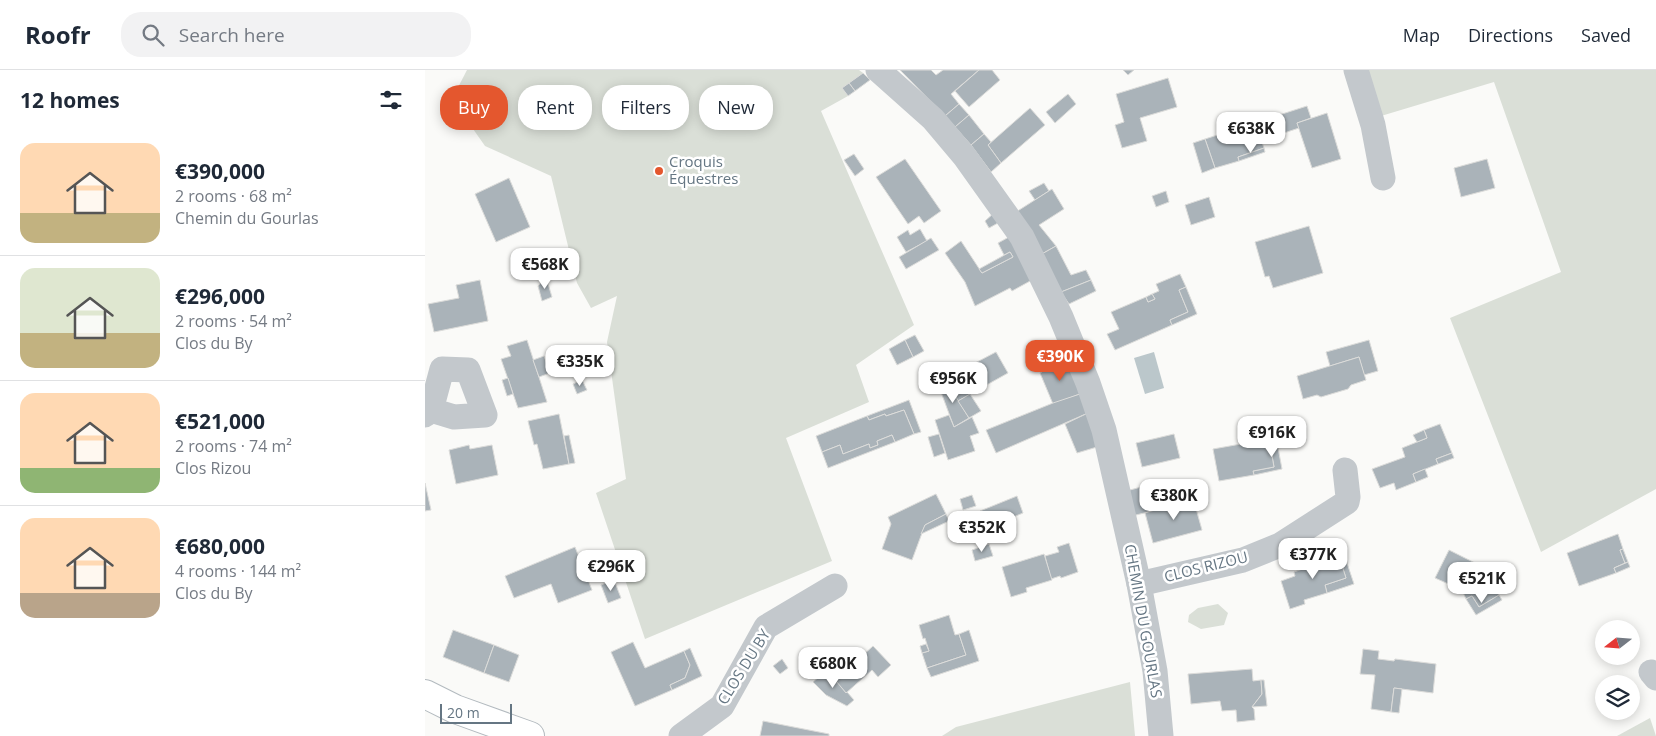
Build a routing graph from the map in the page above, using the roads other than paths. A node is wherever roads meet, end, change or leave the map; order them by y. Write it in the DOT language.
graph roads {
  1 [pos="878,70"];
  2 [pos="1356,70"];
  3 [pos="1383,178"];
  4 [pos="1345,470"];
  5 [pos="1139,584"];
  6 [pos="835,586"];
  7 [pos="425,694"];
  8 [pos="530,736"];
  9 [pos="681,736"];
  10 [pos="1161,736"];
  1 -- 5 [label="street, CHEMIN DU GOURLAS"];
  2 -- 3 [label="street"];
  4 -- 5 [label="street, CLOS RIZOU"];
  5 -- 10 [label="street, CHEMIN DU GOURLAS"];
  6 -- 9 [label="street, CLOS DU BY"];
  7 -- 8 [label="street"];
}
